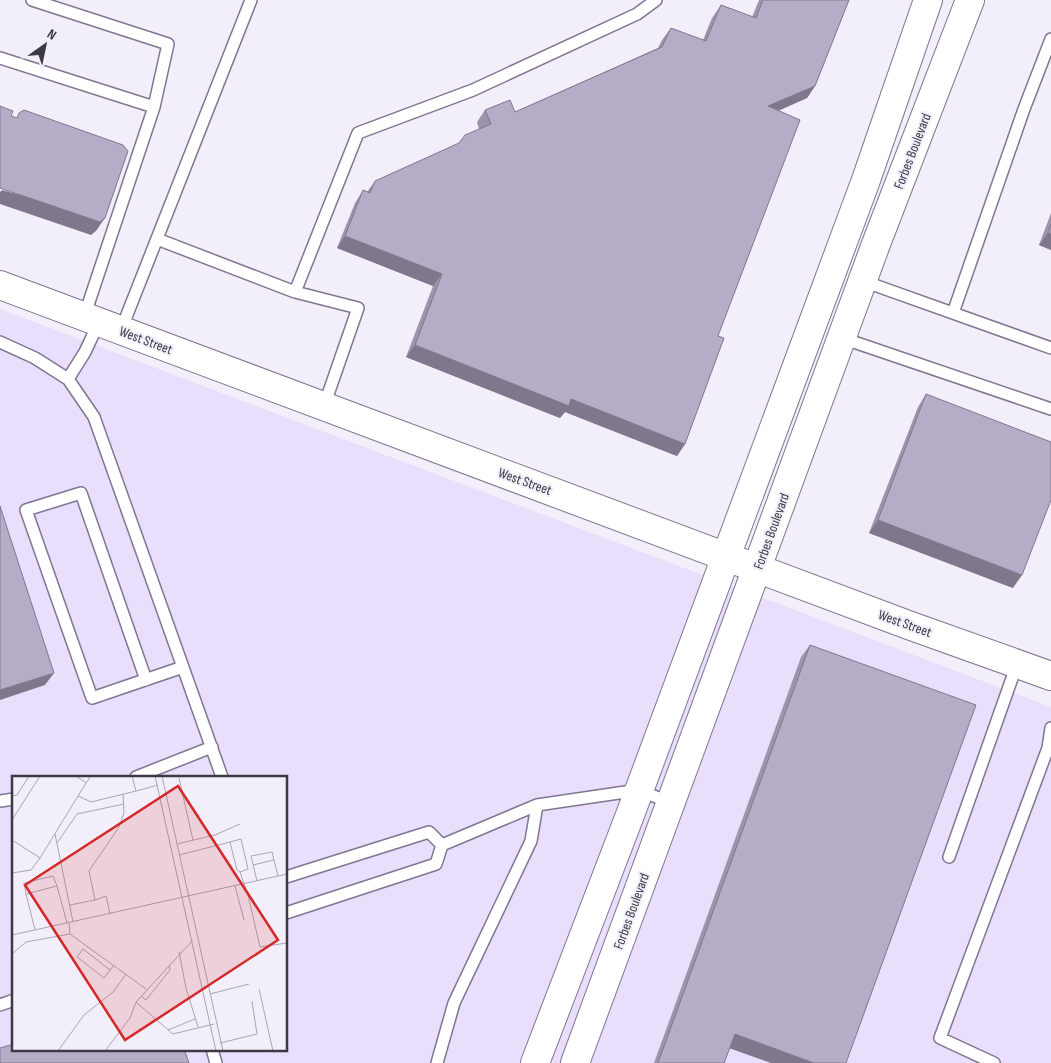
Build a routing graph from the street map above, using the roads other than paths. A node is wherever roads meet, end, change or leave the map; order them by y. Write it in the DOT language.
graph roads {
  1 [pos="32,0"];
  2 [pos="251,0"];
  3 [pos="656,0"];
  4 [pos="928,0"];
  5 [pos="970,0"];
  6 [pos="1051,39"];
  7 [pos="0,58"];
  8 [pos="154,107"];
  9 [pos="157,239"];
  10 [pos="863,281"];
  11 [pos="0,285"];
  12 [pos="295,292"];
  13 [pos="953,313"];
  14 [pos="836,318"];
  15 [pos="101,323"];
  16 [pos="0,342"];
  17 [pos="1051,348"];
  18 [pos="68,379"];
  19 [pos="324,406"];
  20 [pos="1051,409"];
  21 [pos="726,556"];
  22 [pos="757,567"];
  23 [pos="1017,664"];
  24 [pos="183,667"];
  25 [pos="1051,676"];
  26 [pos="146,680"];
  27 [pos="1051,728"];
  28 [pos="212,748"];
  29 [pos="139,776"];
  30 [pos="222,776"];
  31 [pos="639,790"];
  32 [pos="672,803"];
  33 [pos="537,805"];
  34 [pos="442,845"];
  35 [pos="949,857"];
  36 [pos="288,876"];
  37 [pos="288,912"];
  38 [pos="12,1001"];
  39 [pos="0,1005"];
  40 [pos="212,1050"];
  41 [pos="216,1063"];
  42 [pos="436,1063"];
  43 [pos="535,1063"];
  44 [pos="575,1063"];
  45 [pos="994,1063"];
  1 -- 8 [label="lane"];
  2 -- 9 [label="lane"];
  3 -- 12 [label="lane"];
  4 -- 14 [label="street, Forbes Boulevard"];
  5 -- 10 [label="street, Forbes Boulevard"];
  6 -- 13 [label="lane"];
  7 -- 8 [label="lane"];
  8 -- 15 [label="lane"];
  9 -- 12 [label="lane"];
  9 -- 15 [label="lane"];
  10 -- 13 [label="lane"];
  10 -- 14 [label="street, Forbes Boulevard"];
  11 -- 15 [label="street, West Street"];
  12 -- 19 [label="lane"];
  13 -- 17 [label="lane"];
  14 -- 20 [label="lane"];
  14 -- 21 [label="street, Forbes Boulevard"];
  14 -- 22 [label="street, Forbes Boulevard"];
  15 -- 18 [label="lane"];
  15 -- 19 [label="street, West Street"];
  16 -- 18 [label="lane"];
  18 -- 24 [label="lane"];
  19 -- 21 [label="street, West Street"];
  21 -- 22 [label="street, West Street"];
  21 -- 31 [label="street, Forbes Boulevard"];
  22 -- 23 [label="street, West Street"];
  22 -- 32 [label="street, Forbes Boulevard"];
  23 -- 25 [label="street, West Street"];
  23 -- 35 [label="lane"];
  24 -- 26 [label="lane"];
  24 -- 28 [label="lane"];
  26 -- 26 [label="lane"];
  27 -- 45 [label="lane"];
  28 -- 29 [label="lane"];
  28 -- 30 [label="lane"];
  31 -- 32 [label="lane"];
  31 -- 33 [label="lane"];
  31 -- 43 [label="street, Forbes Boulevard"];
  32 -- 44 [label="street, Forbes Boulevard"];
  33 -- 34 [label="lane"];
  33 -- 42 [label="lane"];
  34 -- 36 [label="lane"];
  34 -- 37 [label="lane"];
  38 -- 39 [label="lane"];
  40 -- 41 [label="lane"];
}
